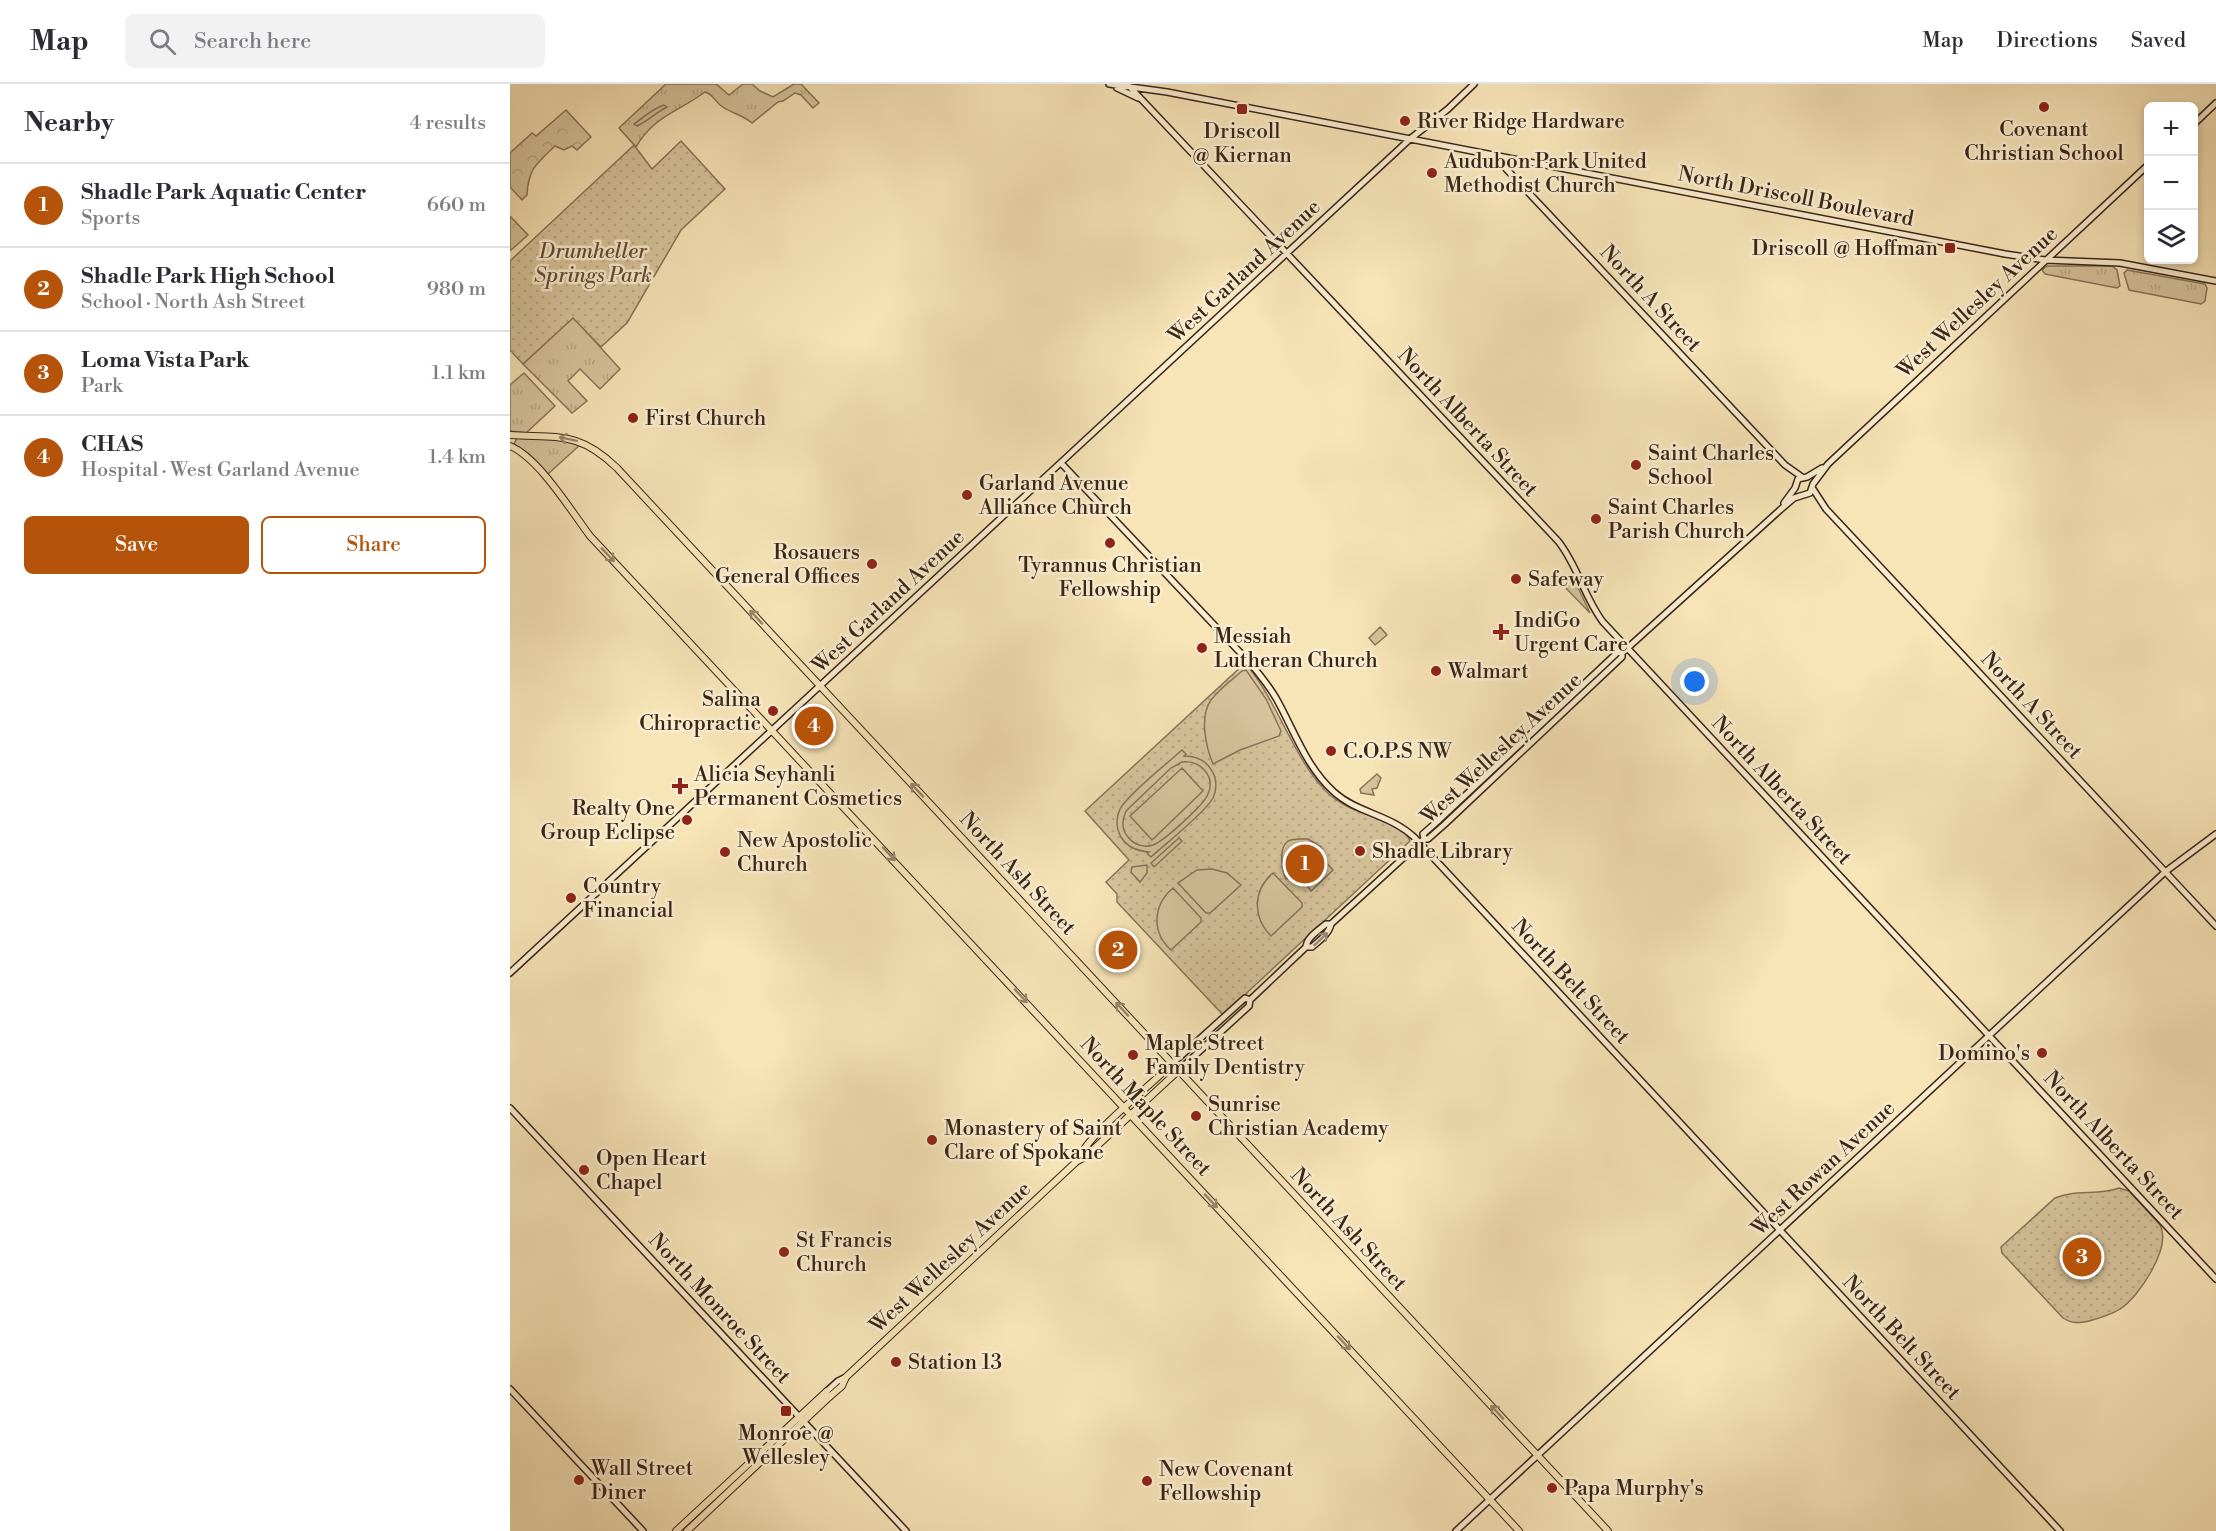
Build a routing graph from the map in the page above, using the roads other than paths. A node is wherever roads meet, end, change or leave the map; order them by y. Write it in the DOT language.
graph roads {
  1 [pos="1108,84"];
  2 [pos="1136,84"];
  3 [pos="1474,84"];
  4 [pos="1128,86"];
  5 [pos="1159,91"];
  6 [pos="1143,102"];
  7 [pos="2216,103"];
  8 [pos="2198,119"];
  9 [pos="1410,139"];
  10 [pos="1493,155"];
  11 [pos="2144,169"];
  12 [pos="1287,254"];
  13 [pos="2045,260"];
  14 [pos="2216,281"];
  15 [pos="510,435"];
  16 [pos="510,446"];
  17 [pos="1061,463"];
  18 [pos="1828,464"];
  19 [pos="1785,465"];
  20 [pos="1805,477"];
  21 [pos="1795,485"];
  22 [pos="1813,486"];
  23 [pos="1804,495"];
  24 [pos="1824,506"];
  25 [pos="1780,510"];
  26 [pos="1628,648"];
  27 [pos="1622,653"];
  28 [pos="820,685"];
  29 [pos="1563,713"];
  30 [pos="1546,720"];
  31 [pos="772,730"];
  32 [pos="1535,740"];
  33 [pos="2216,834"];
  34 [pos="1422,841"];
  35 [pos="2165,872"];
  36 [pos="2216,926"];
  37 [pos="510,973"];
  38 [pos="1247,999"];
  39 [pos="1989,1035"];
  40 [pos="1173,1063"];
  41 [pos="1179,1070"];
  42 [pos="510,1108"];
  43 [pos="1125,1108"];
  44 [pos="1131,1114"];
  45 [pos="1076,1162"];
  46 [pos="1780,1230"];
  47 [pos="2216,1279"];
  48 [pos="846,1377"];
  49 [pos="510,1389"];
  50 [pos="827,1391"];
  51 [pos="798,1416"];
  52 [pos="804,1422"];
  53 [pos="1537,1455"];
  54 [pos="1490,1500"];
  55 [pos="643,1531"];
  56 [pos="676,1531"];
  57 [pos="687,1531"];
  58 [pos="906,1531"];
  59 [pos="1456,1531"];
  60 [pos="1519,1531"];
  61 [pos="1608,1531"];
  62 [pos="2060,1531"];
  1 -- 4 [label="main road, North Driscoll Boulevard"];
  1 -- 6 [label="main road, North Alberta Street"];
  2 -- 5 [label="main road, North Driscoll Boulevard"];
  3 -- 9 [label="main road, West Garland Avenue"];
  4 -- 5 [label="main road, North Driscoll Boulevard"];
  4 -- 6 [label="main road, North Alberta Street"];
  5 -- 9 [label="main road, North Driscoll Boulevard"];
  6 -- 12 [label="main road, North Alberta Street"];
  7 -- 8 [label="main road"];
  9 -- 10 [label="main road, North Driscoll Boulevard"];
  9 -- 12 [label="main road, West Garland Avenue"];
  10 -- 13 [label="main road, North Driscoll Boulevard"];
  10 -- 19 [label="main road, North A Street"];
  11 -- 13 [label="main road, West Wellesley Avenue"];
  12 -- 17 [label="main road, West Garland Avenue"];
  12 -- 26 [label="main road, North Alberta Street"];
  13 -- 14 [label="main road, North Driscoll Boulevard"];
  13 -- 18 [label="main road, West Wellesley Avenue"];
  28 -- 15 [label="main road, North Ash Street, one-way"];
  16 -- 31 [label="main road, North Maple Street, one-way"];
  17 -- 28 [label="main road, West Garland Avenue"];
  17 -- 34 [label="main road, North Belt Street"];
  18 -- 20 [label="main road, West Wellesley Avenue"];
  18 -- 22 [label="main road, West Wellesley Avenue"];
  19 -- 20 [label="main road, North A Street"];
  19 -- 21 [label="main road, North A Street"];
  20 -- 21 [label="main road"];
  20 -- 22 [label="main road"];
  21 -- 23 [label="main road"];
  21 -- 25 [label="main road, West Wellesley Avenue"];
  22 -- 23 [label="main road"];
  22 -- 24 [label="main road, North A Street"];
  23 -- 24 [label="main road, North A Street"];
  23 -- 25 [label="main road, West Wellesley Avenue"];
  24 -- 35 [label="main road, North A Street"];
  25 -- 26 [label="main road, West Wellesley Avenue"];
  26 -- 27 [label="main road, West Wellesley Avenue"];
  26 -- 39 [label="main road, North Alberta Street"];
  27 -- 29 [label="main road, West Wellesley Avenue"];
  27 -- 30 [label="main road, West Wellesley Avenue"];
  28 -- 31 [label="main road, West Garland Avenue"];
  40 -- 28 [label="main road, North Ash Street, one-way"];
  29 -- 30 [label="main road"];
  29 -- 32 [label="main road, West Wellesley Avenue"];
  30 -- 32 [label="main road"];
  30 -- 34 [label="main road, West Wellesley Avenue"];
  31 -- 37 [label="main road, West Garland Avenue"];
  31 -- 43 [label="main road, North Maple Street, one-way"];
  32 -- 34 [label="main road, West Wellesley Avenue"];
  33 -- 35 [label="main road, West Rowan Avenue"];
  34 -- 38 [label="main road, West Wellesley Avenue"];
  34 -- 46 [label="main road, North Belt Street"];
  35 -- 36 [label="main road, North A Street"];
  35 -- 39 [label="main road, West Rowan Avenue"];
  38 -- 40 [label="main road, West Wellesley Avenue"];
  38 -- 41 [label="main road, West Wellesley Avenue"];
  39 -- 46 [label="main road, West Rowan Avenue"];
  39 -- 47 [label="main road, North Alberta Street"];
  40 -- 41 [label="main road, North Ash Street"];
  40 -- 43 [label="main road, West Wellesley Avenue"];
  41 -- 44 [label="main road, West Wellesley Avenue"];
  53 -- 41 [label="main road, North Ash Street, one-way"];
  42 -- 51 [label="main road, North Monroe Street"];
  43 -- 44 [label="main road, North Maple Street"];
  43 -- 45 [label="main road, West Wellesley Avenue"];
  44 -- 45 [label="main road, West Wellesley Avenue"];
  44 -- 54 [label="main road, North Maple Street, one-way"];
  45 -- 48 [label="main road, West Wellesley Avenue"];
  46 -- 53 [label="main road, West Rowan Avenue"];
  46 -- 62 [label="main road, North Belt Street"];
  48 -- 50 [label="main road, West Wellesley Avenue"];
  48 -- 52 [label="main road, West Wellesley Avenue"];
  49 -- 55 [label="main road"];
  50 -- 51 [label="main road, West Wellesley Avenue"];
  51 -- 52 [label="main road, North Monroe Street"];
  51 -- 56 [label="main road, West Wellesley Avenue"];
  52 -- 57 [label="main road, West Wellesley Avenue"];
  52 -- 58 [label="main road, North Monroe Street"];
  53 -- 54 [label="main road, West Rowan Avenue"];
  53 -- 61 [label="main road, North Ash Street"];
  54 -- 59 [label="main road, West Rowan Avenue"];
  54 -- 60 [label="main road, North Maple Street"];
}
